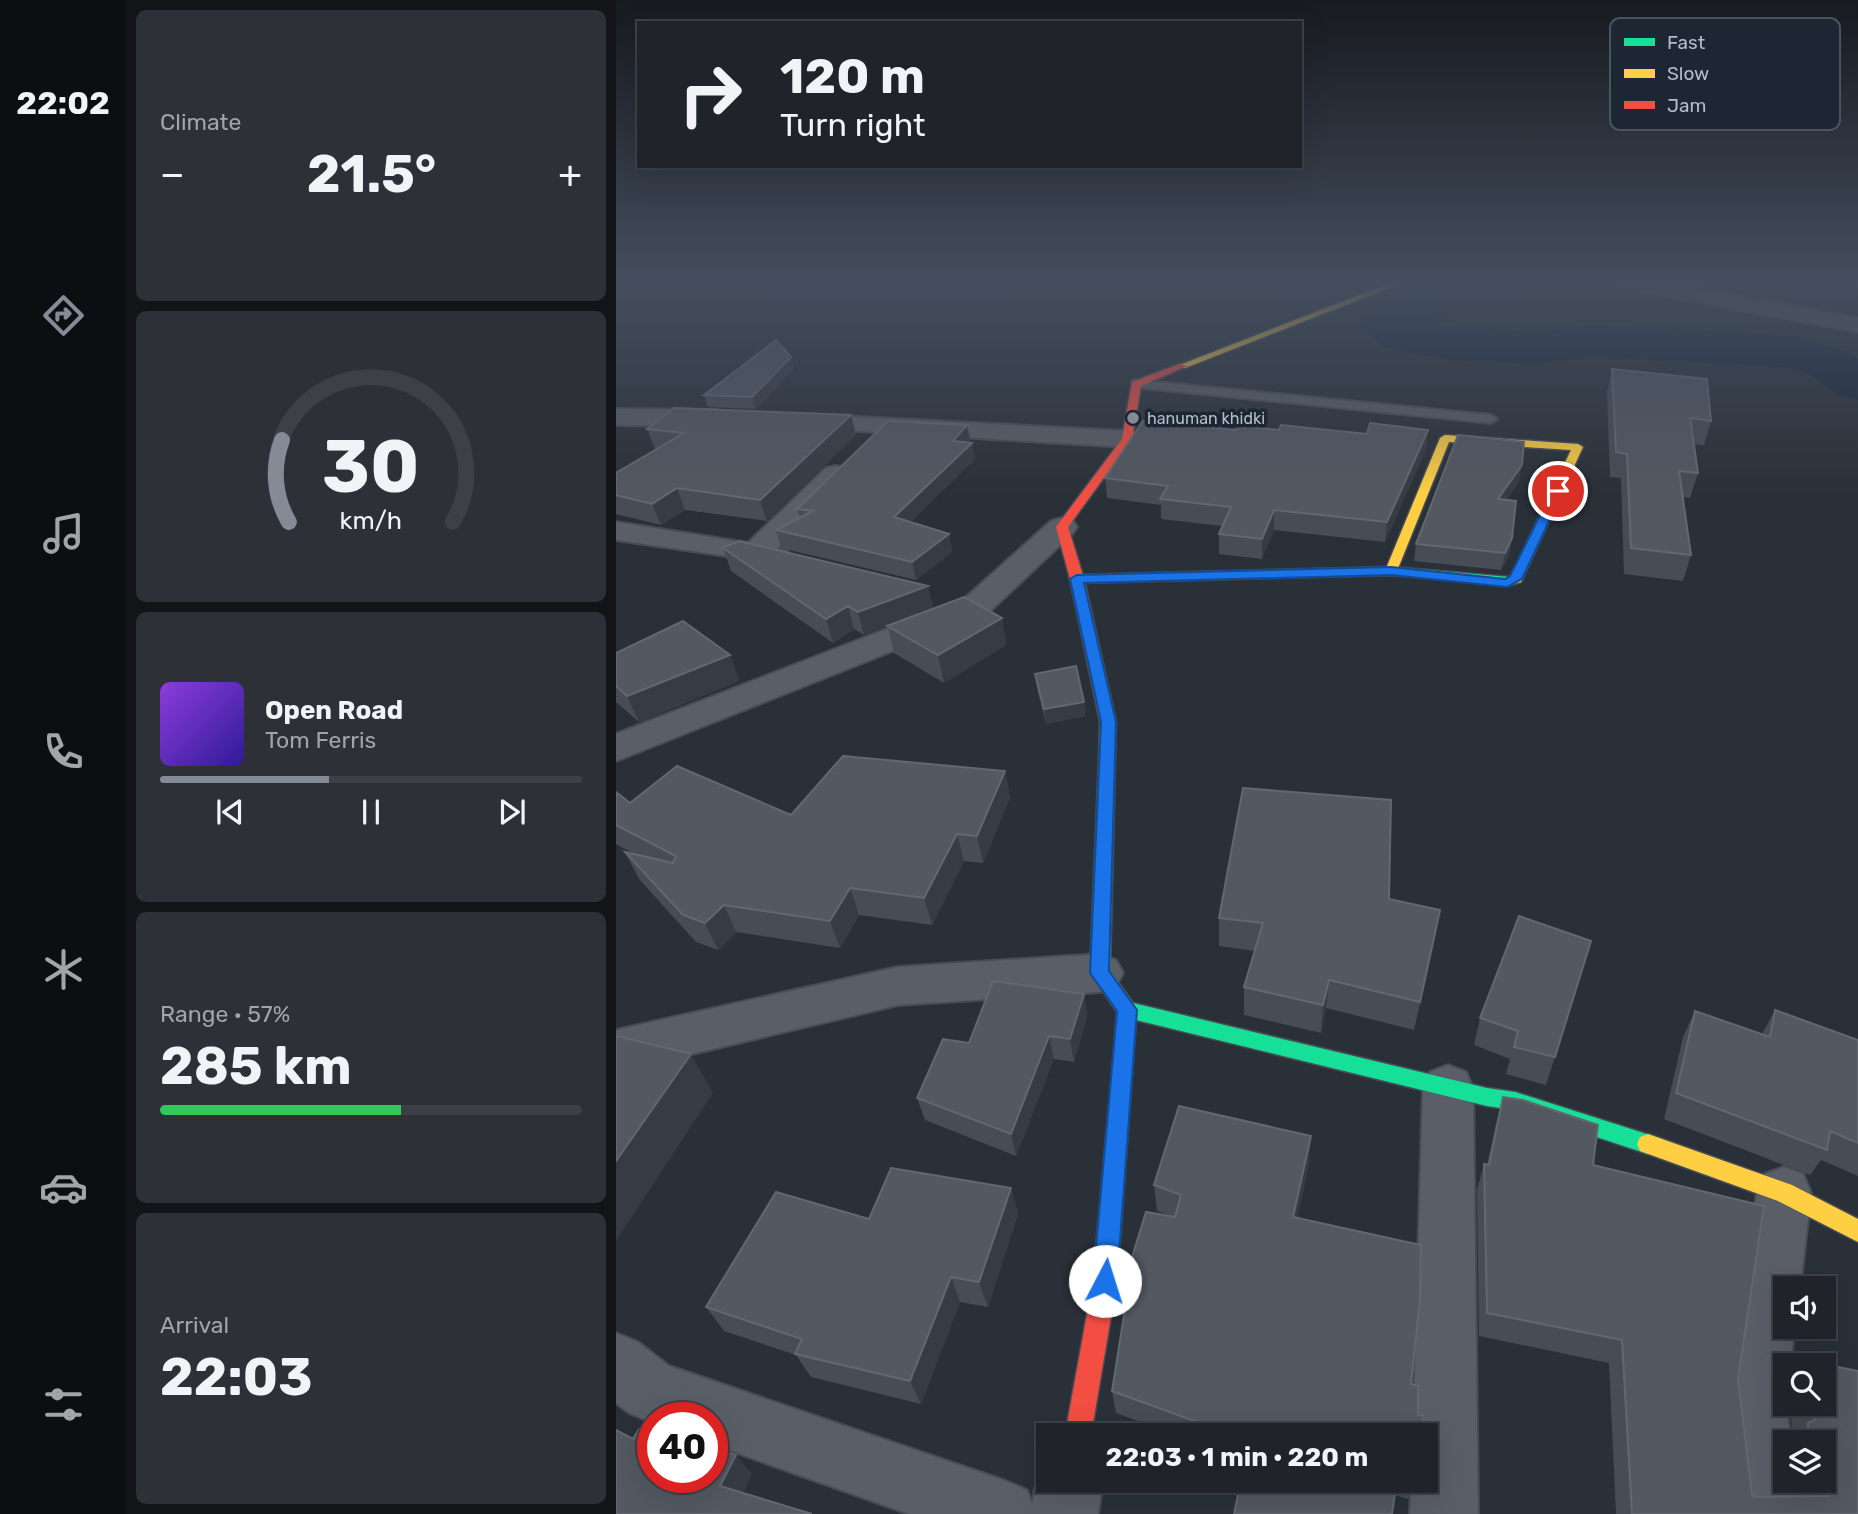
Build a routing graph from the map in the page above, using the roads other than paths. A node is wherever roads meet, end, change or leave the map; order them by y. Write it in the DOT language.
graph roads {
  1 [pos="1218,354"];
  2 [pos="1136,384"];
  3 [pos="616,417"];
  4 [pos="736,418"];
  5 [pos="1490,419"];
  6 [pos="776,421"];
  7 [pos="884,426"];
  8 [pos="1127,439"];
  9 [pos="1062,527"];
  10 [pos="616,531"];
  11 [pos="755,553"];
  12 [pos="807,566"];
  13 [pos="1391,571"];
  14 [pos="1077,579"];
  15 [pos="924,593"];
  16 [pos="976,606"];
  17 [pos="616,748"];
  18 [pos="1100,973"];
  19 [pos="1127,1010"];
  20 [pos="616,1051"];
  21 [pos="1448,1088"];
  22 [pos="1784,1193"];
  23 [pos="1858,1231"];
  24 [pos="616,1364"];
  25 [pos="1080,1423"];
  26 [pos="1068,1493"];
  27 [pos="1003,1514"];
  28 [pos="1064,1514"];
  29 [pos="1444,1514"];
  30 [pos="1770,1514"];
  1 -- 2 [label="street"];
  2 -- 5 [label="lane"];
  2 -- 8 [label="street"];
  3 -- 4 [label="street"];
  6 -- 7 [label="street"];
  7 -- 8 [label="street"];
  7 -- 11 [label="street"];
  8 -- 9 [label="street"];
  9 -- 14 [label="street"];
  9 -- 16 [label="street"];
  10 -- 11 [label="street"];
  11 -- 12 [label="street"];
  13 -- 13 [label="street"];
  13 -- 14 [label="street"];
  14 -- 18 [label="street"];
  15 -- 16 [label="street"];
  16 -- 17 [label="street"];
  18 -- 19 [label="street"];
  18 -- 20 [label="street"];
  19 -- 21 [label="street"];
  19 -- 25 [label="street"];
  21 -- 22 [label="street"];
  21 -- 29 [label="street"];
  22 -- 23 [label="street"];
  22 -- 30 [label="street"];
  24 -- 27 [label="street"];
  26 -- 28 [label="street"];
}
